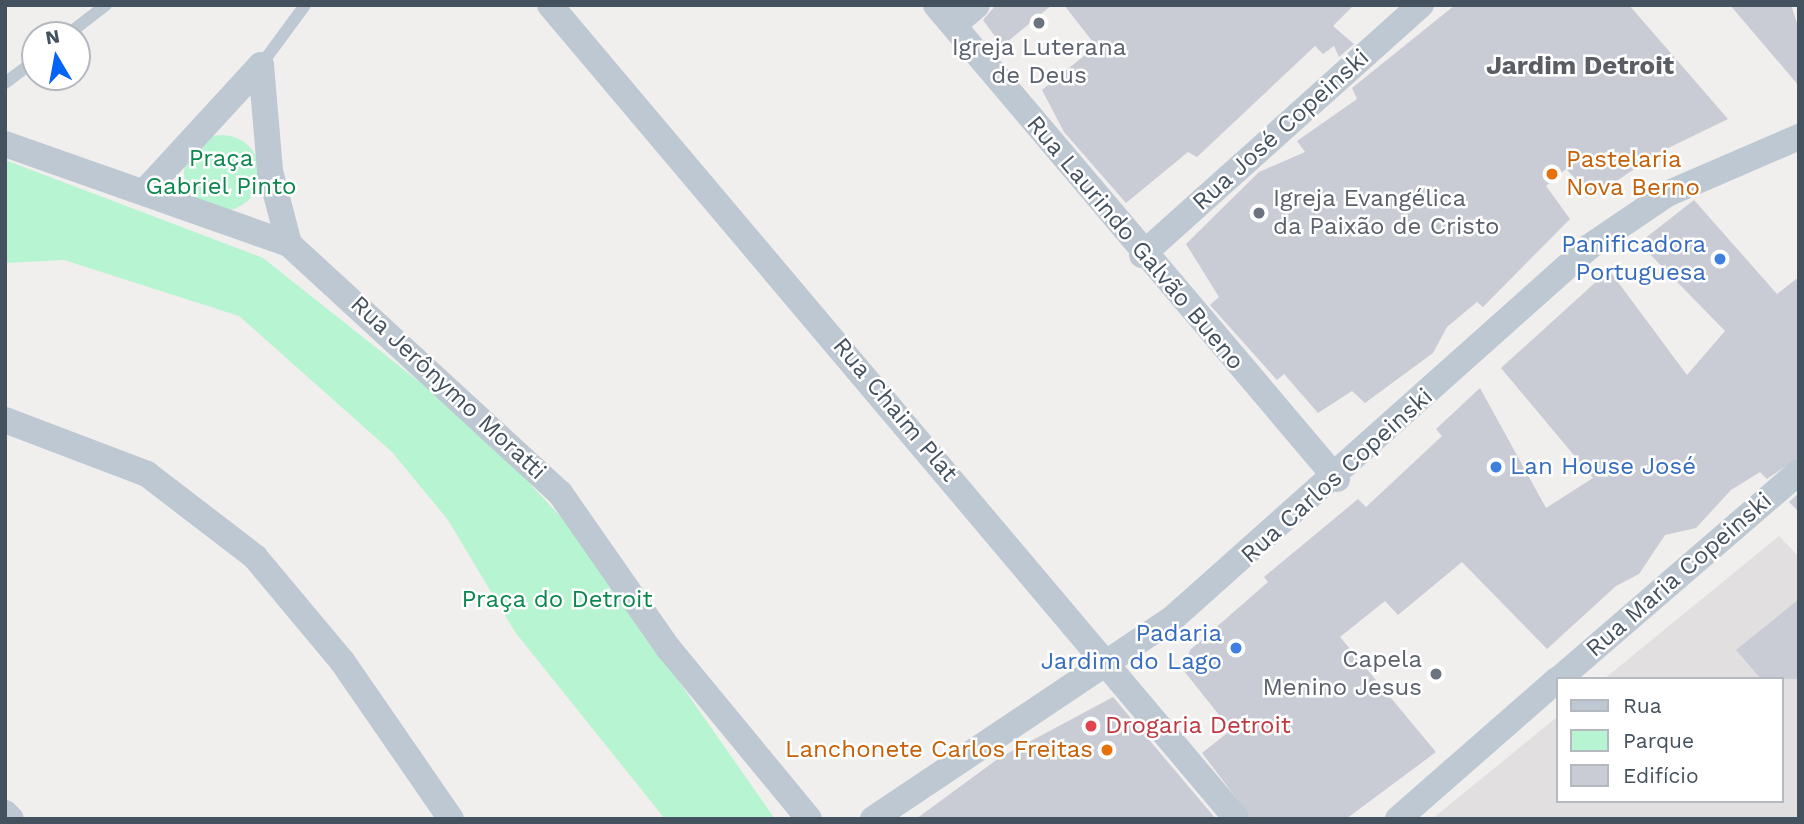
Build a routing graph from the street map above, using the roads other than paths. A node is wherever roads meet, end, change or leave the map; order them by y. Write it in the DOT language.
graph roads {
  1 [pos="106,5"];
  2 [pos="305,5"];
  3 [pos="550,5"];
  4 [pos="936,5"];
  5 [pos="977,5"];
  6 [pos="1421,5"];
  7 [pos="85,21"];
  8 [pos="954,25"];
  9 [pos="261,65"];
  10 [pos="21,71"];
  11 [pos="5,83"];
  12 [pos="1799,137"];
  13 [pos="5,144"];
  14 [pos="145,191"];
  15 [pos="289,244"];
  16 [pos="1142,256"];
  17 [pos="5,420"];
  18 [pos="1799,472"];
  19 [pos="1336,479"];
  20 [pos="1109,662"];
  21 [pos="1560,677"];
  22 [pos="1556,681"];
  23 [pos="5,813"];
  24 [pos="11,819"];
  25 [pos="451,819"];
  26 [pos="809,819"];
  27 [pos="873,819"];
  28 [pos="1237,819"];
  29 [pos="1398,819"];
  1 -- 7 [label="lane"];
  2 -- 9 [label="lane"];
  3 -- 20 [label="street, Rua Chaim Plat"];
  4 -- 8 [label="street, Rua Laurindo Galvão Bueno"];
  5 -- 8 [label="street"];
  6 -- 16 [label="street, Rua José Copeinski"];
  8 -- 16 [label="street, Rua Laurindo Galvão Bueno"];
  9 -- 14 [label="street"];
  9 -- 15 [label="street"];
  10 -- 11 [label="lane"];
  12 -- 19 [label="street, Rua Carlos Copeinski"];
  13 -- 14 [label="street"];
  14 -- 15 [label="street"];
  15 -- 26 [label="street, Rua Jerônymo Moratti"];
  16 -- 19 [label="street, Rua Laurindo Galvão Bueno"];
  17 -- 25 [label="street"];
  18 -- 21 [label="street, Rua Maria Copeinski"];
  19 -- 20 [label="street, Rua Carlos Copeinski"];
  20 -- 27 [label="street, Rua Carlos Copeinski"];
  20 -- 28 [label="street, Rua Chaim Plat"];
  22 -- 29 [label="street, Rua Maria Copeinski"];
  23 -- 24 [label="street"];
}
